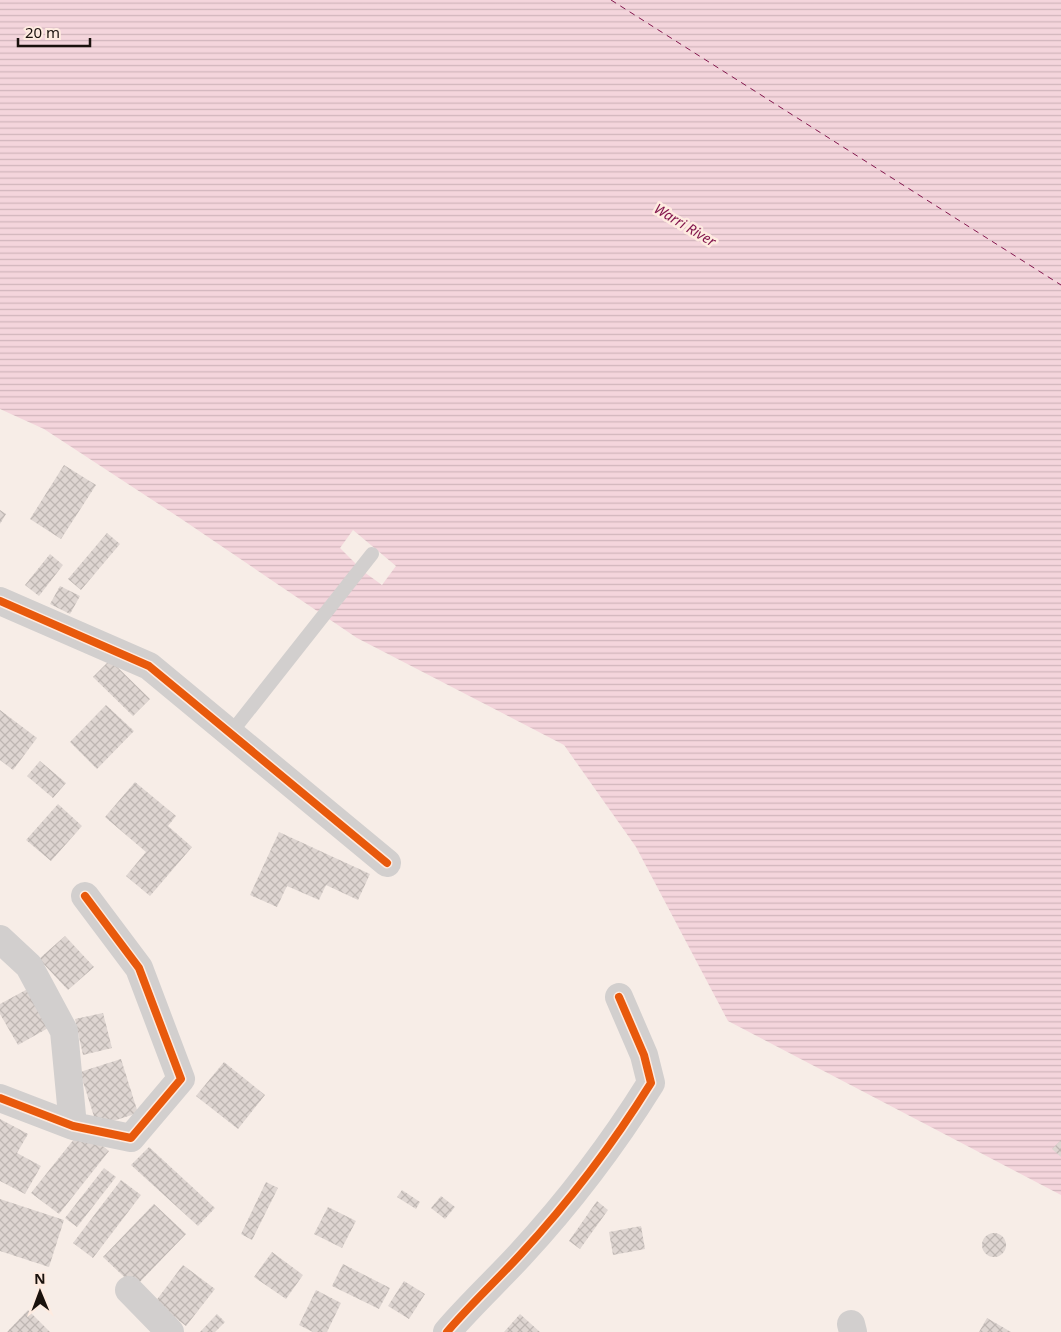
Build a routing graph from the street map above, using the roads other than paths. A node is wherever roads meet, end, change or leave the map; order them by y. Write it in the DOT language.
graph roads {
  1 [pos="372,554"];
  2 [pos="0,601"];
  3 [pos="230,734"];
  4 [pos="387,863"];
  5 [pos="85,896"];
  6 [pos="0,939"];
  7 [pos="619,997"];
  8 [pos="0,1098"];
  9 [pos="73,1126"];
  10 [pos="129,1290"];
  11 [pos="170,1332"];
  12 [pos="447,1332"];
  1 -- 3 [label="lane"];
  2 -- 3 [label="street"];
  3 -- 4 [label="street"];
  5 -- 9 [label="street"];
  6 -- 9 [label="street"];
  7 -- 12 [label="street"];
  8 -- 9 [label="street"];
  10 -- 11 [label="street"];
}
